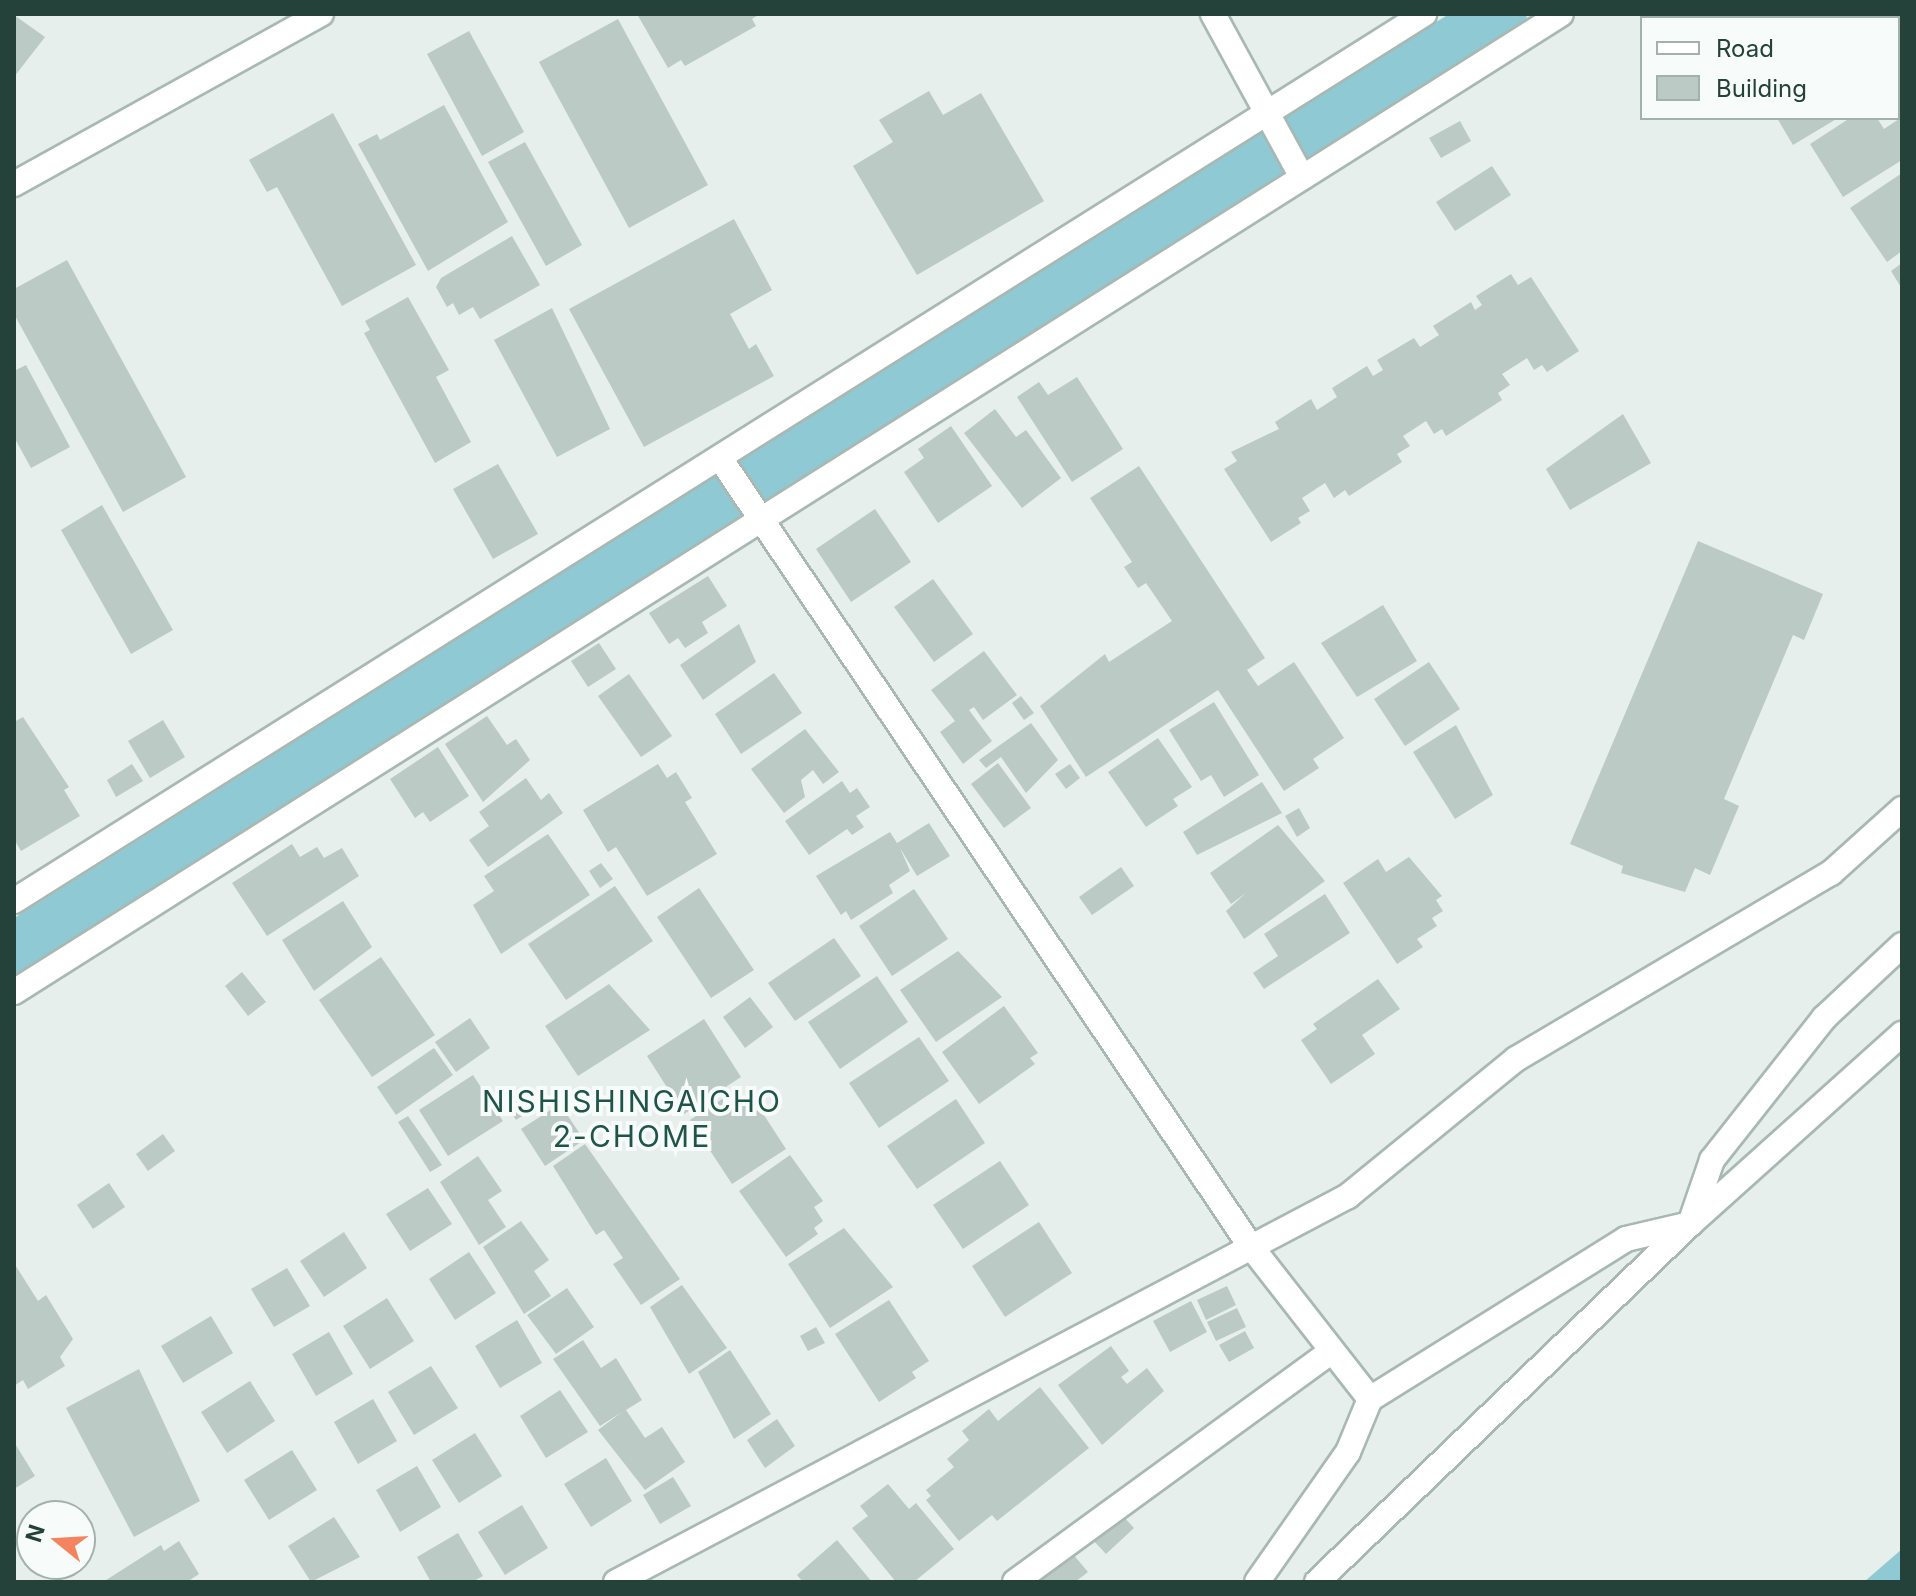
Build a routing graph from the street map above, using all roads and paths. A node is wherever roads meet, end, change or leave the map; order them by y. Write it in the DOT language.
graph roads {
  1 [pos="321,14"];
  2 [pos="1213,14"];
  3 [pos="1424,14"];
  4 [pos="1561,14"];
  5 [pos="1266,113"];
  6 [pos="1300,173"];
  7 [pos="14,184"];
  8 [pos="725,466"];
  9 [pos="756,514"];
  10 [pos="1902,809"];
  11 [pos="14,901"];
  12 [pos="1902,945"];
  13 [pos="14,992"];
  14 [pos="1902,1034"];
  15 [pos="1690,1224"];
  16 [pos="1249,1244"];
  17 [pos="1330,1352"];
  18 [pos="1370,1399"];
  19 [pos="616,1582"];
  20 [pos="1015,1582"];
  21 [pos="1257,1582"];
  22 [pos="1317,1582"];
  1 -- 7 [label="street"];
  2 -- 5 [label="street"];
  3 -- 5 [label="street"];
  4 -- 6 [label="street"];
  5 -- 6 [label="street"];
  5 -- 8 [label="street"];
  6 -- 9 [label="street"];
  8 -- 9 [label="street"];
  8 -- 11 [label="street"];
  9 -- 13 [label="street"];
  9 -- 16 [label="street"];
  10 -- 16 [label="street"];
  12 -- 15 [label="street"];
  14 -- 15 [label="street"];
  15 -- 18 [label="street"];
  15 -- 22 [label="street"];
  16 -- 17 [label="street"];
  16 -- 19 [label="street"];
  17 -- 18 [label="street"];
  17 -- 20 [label="street"];
  18 -- 21 [label="street"];
}
